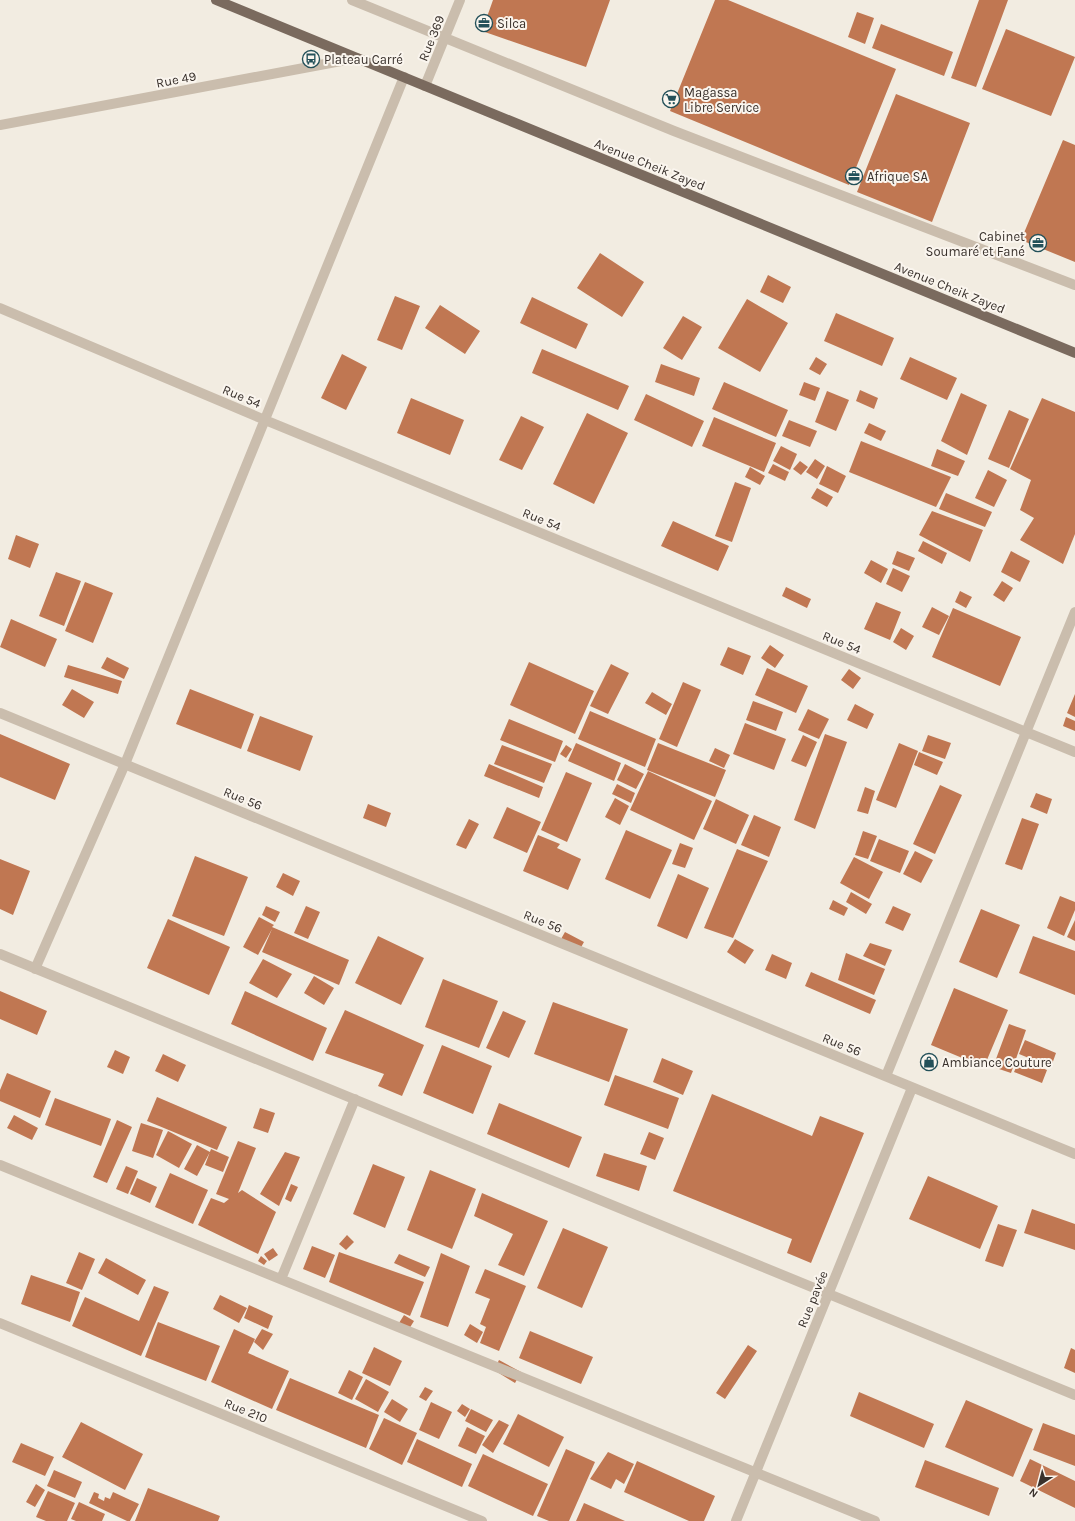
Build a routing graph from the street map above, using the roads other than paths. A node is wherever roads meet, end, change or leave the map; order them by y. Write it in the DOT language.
graph roads {
  1 [pos="216,0"];
  2 [pos="352,0"];
  3 [pos="460,0"];
  4 [pos="445,38"];
  5 [pos="357,58"];
  6 [pos="404,77"];
  7 [pos="425,86"];
  8 [pos="0,125"];
  9 [pos="1075,285"];
  10 [pos="0,308"];
  11 [pos="1075,353"];
  12 [pos="265,420"];
  13 [pos="1075,612"];
  14 [pos="0,712"];
  15 [pos="1026,732"];
  16 [pos="1075,752"];
  17 [pos="125,764"];
  18 [pos="0,954"];
  19 [pos="35,968"];
  20 [pos="886,1076"];
  21 [pos="912,1088"];
  22 [pos="355,1100"];
  23 [pos="1075,1154"];
  24 [pos="0,1165"];
  25 [pos="281,1279"];
  26 [pos="828,1294"];
  27 [pos="0,1323"];
  28 [pos="1075,1395"];
  29 [pos="755,1472"];
  30 [pos="482,1521"];
  31 [pos="736,1521"];
  32 [pos="875,1521"];
  1 -- 5 [label="main road, Avenue Cheik Zayed"];
  2 -- 4 [label="street"];
  3 -- 4 [label="street, Rue 369"];
  4 -- 7 [label="street, Rue 369"];
  4 -- 9 [label="street"];
  5 -- 6 [label="main road, Avenue Cheik Zayed"];
  5 -- 8 [label="street, Rue 49"];
  6 -- 7 [label="main road, Avenue Cheik Zayed"];
  6 -- 12 [label="street"];
  7 -- 11 [label="main road, Avenue Cheik Zayed"];
  10 -- 12 [label="street, Rue 54"];
  12 -- 15 [label="street, Rue 54"];
  12 -- 17 [label="street"];
  13 -- 15 [label="street"];
  14 -- 17 [label="street, Rue 56"];
  15 -- 16 [label="street, Rue 54"];
  15 -- 20 [label="street"];
  17 -- 19 [label="street"];
  17 -- 20 [label="street, Rue 56"];
  18 -- 19 [label="street"];
  19 -- 22 [label="street"];
  20 -- 21 [label="street, Rue 56"];
  21 -- 23 [label="street, Rue 56"];
  21 -- 26 [label="street, Rue pavée"];
  22 -- 25 [label="street"];
  22 -- 26 [label="street"];
  24 -- 25 [label="street"];
  25 -- 29 [label="street"];
  26 -- 28 [label="street"];
  26 -- 29 [label="street, Rue pavée"];
  27 -- 30 [label="street, Rue 210"];
  29 -- 31 [label="street, Rue pavée"];
  29 -- 32 [label="street"];
}
